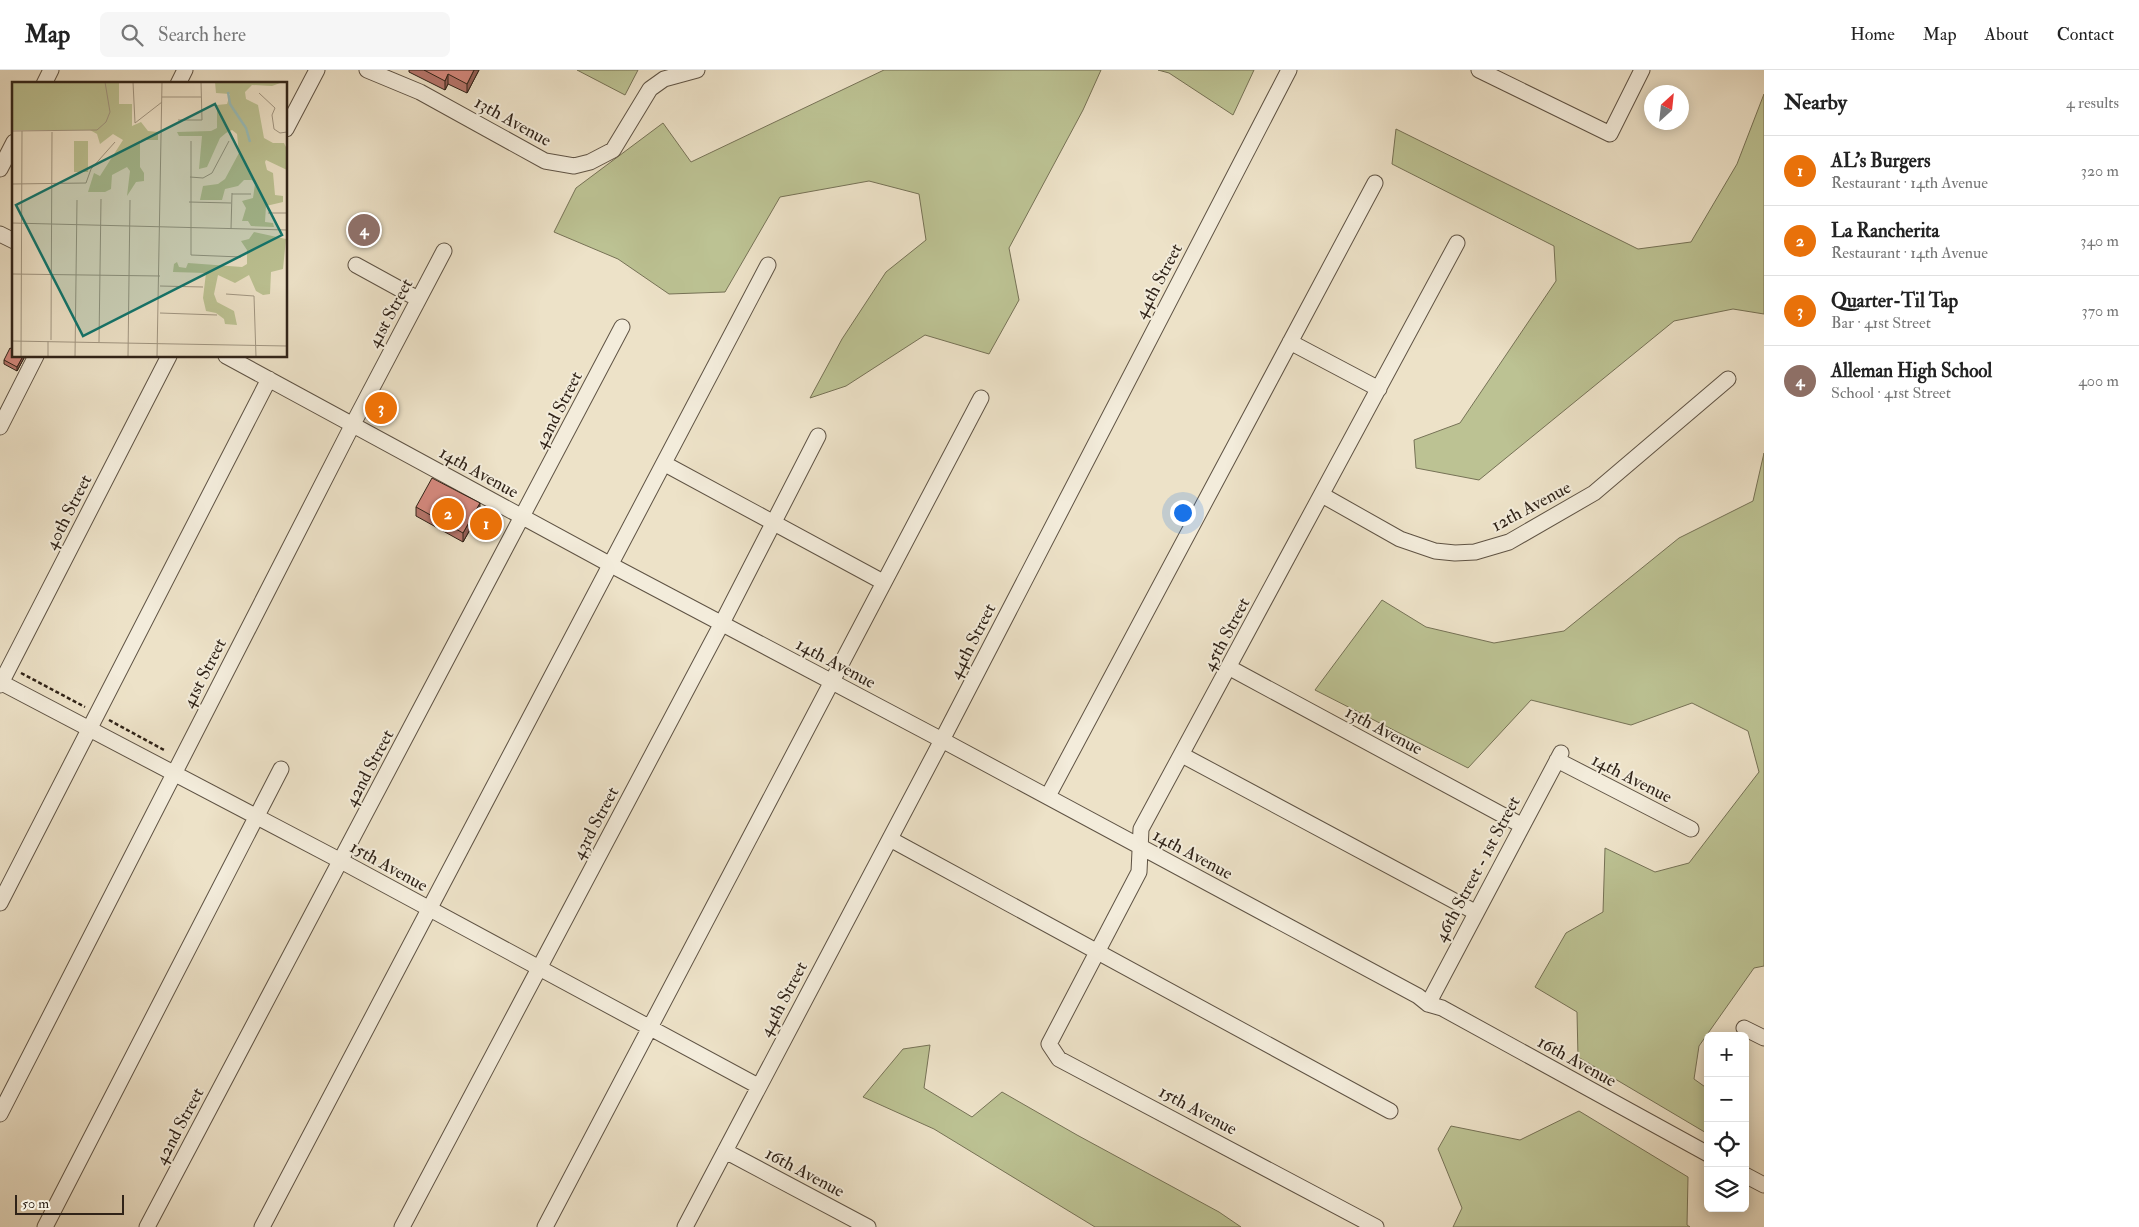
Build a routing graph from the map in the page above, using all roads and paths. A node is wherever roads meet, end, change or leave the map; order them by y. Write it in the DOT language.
graph roads {
  1 [pos="51,70"];
  2 [pos="185,70"];
  3 [pos="317,70"];
  4 [pos="367,70"];
  5 [pos="697,70"];
  6 [pos="1289,70"];
  7 [pos="1479,70"];
  8 [pos="1642,70"];
  9 [pos="45,82"];
  10 [pos="179,82"];
  11 [pos="288,125"];
  12 [pos="12,146"];
  13 [pos="0,169"];
  14 [pos="1375,183"];
  15 [pos="0,234"];
  16 [pos="12,240"];
  17 [pos="1457,243"];
  18 [pos="444,251"];
  19 [pos="768,265"];
  20 [pos="356,266"];
  21 [pos="418,299"];
  22 [pos="622,326"];
  23 [pos="1290,342"];
  24 [pos="35,358"];
  25 [pos="169,358"];
  26 [pos="230,358"];
  27 [pos="269,379"];
  28 [pos="1728,379"];
  29 [pos="1379,389"];
  30 [pos="981,398"];
  31 [pos="352,424"];
  32 [pos="0,427"];
  33 [pos="818,436"];
  34 [pos="665,464"];
  35 [pos="1322,495"];
  36 [pos="523,517"];
  37 [pos="774,523"];
  38 [pos="611,565"];
  39 [pos="883,582"];
  40 [pos="722,622"];
  41 [pos="1230,668"];
  42 [pos="830,682"];
  43 [pos="0,684"];
  44 [pos="90,730"];
  45 [pos="942,740"];
  46 [pos="1182,755"];
  47 [pos="1559,756"];
  48 [pos="281,769"];
  49 [pos="174,775"];
  50 [pos="1048,796"];
  51 [pos="257,818"];
  52 [pos="1521,825"];
  53 [pos="1691,829"];
  54 [pos="890,839"];
  55 [pos="1141,848"];
  56 [pos="341,861"];
  57 [pos="0,904"];
  58 [pos="428,909"];
  59 [pos="1475,912"];
  60 [pos="1096,952"];
  61 [pos="539,969"];
  62 [pos="1428,1004"];
  63 [pos="650,1028"];
  64 [pos="1744,1028"];
  65 [pos="1764,1038"];
  66 [pos="1050,1048"];
  67 [pos="758,1086"];
  68 [pos="1390,1111"];
  69 [pos="0,1114"];
  70 [pos="725,1151"];
  71 [pos="1704,1152"];
  72 [pos="1749,1176"];
  73 [pos="1764,1185"];
  74 [pos="44,1227"];
  75 [pos="147,1227"];
  76 [pos="262,1227"];
  77 [pos="402,1227"];
  78 [pos="545,1227"];
  79 [pos="685,1227"];
  80 [pos="868,1227"];
  81 [pos="1376,1227"];
  1 -- 9 [label="street"];
  2 -- 10 [label="street"];
  3 -- 11 [label="street"];
  4 -- 5 [label="street, 13th Avenue"];
  6 -- 45 [label="street, 44th Street"];
  7 -- 8 [label="street"];
  12 -- 13 [label="street"];
  14 -- 23 [label="street"];
  15 -- 16 [label="street"];
  17 -- 29 [label="street, 45th Street"];
  18 -- 21 [label="street, 41st Street"];
  19 -- 34 [label="street"];
  20 -- 21 [label="street"];
  21 -- 31 [label="street, 41st Street"];
  22 -- 36 [label="street, 42nd Street"];
  23 -- 29 [label="street"];
  23 -- 50 [label="street"];
  24 -- 32 [label="street"];
  25 -- 43 [label="street, 40th Street"];
  26 -- 27 [label="street, 14th Avenue"];
  27 -- 31 [label="street, 14th Avenue"];
  27 -- 44 [label="street"];
  28 -- 35 [label="street, 12th Avenue"];
  29 -- 35 [label="street, 45th Street"];
  30 -- 39 [label="street"];
  31 -- 36 [label="street, 14th Avenue"];
  31 -- 49 [label="street, 41st Street"];
  33 -- 37 [label="street, 43rd Street"];
  34 -- 37 [label="street"];
  34 -- 38 [label="street"];
  35 -- 41 [label="street, 45th Street"];
  36 -- 38 [label="street, 14th Avenue"];
  36 -- 56 [label="street, 42nd Street"];
  37 -- 39 [label="street"];
  37 -- 40 [label="street, 43rd Street"];
  38 -- 40 [label="street, 14th Avenue"];
  38 -- 58 [label="street"];
  39 -- 42 [label="street"];
  40 -- 42 [label="street, 14th Avenue"];
  40 -- 61 [label="street, 43rd Street"];
  41 -- 46 [label="street, 45th Street"];
  41 -- 52 [label="street, 13th Avenue"];
  42 -- 45 [label="street, 14th Avenue"];
  42 -- 63 [label="street"];
  43 -- 44 [label="street, 15th Avenue"];
  44 -- 49 [label="street, 15th Avenue"];
  44 -- 57 [label="street"];
  45 -- 50 [label="street, 14th Avenue"];
  45 -- 54 [label="street, 44th Street"];
  46 -- 55 [label="street, 45th Street"];
  46 -- 59 [label="street"];
  47 -- 52 [label="street, 46th Street - 1st Street"];
  47 -- 53 [label="street, 14th Avenue"];
  48 -- 51 [label="street"];
  49 -- 51 [label="street, 15th Avenue"];
  49 -- 69 [label="street, 41st Street"];
  50 -- 55 [label="street, 14th Avenue"];
  51 -- 56 [label="street, 15th Avenue"];
  51 -- 74 [label="street"];
  52 -- 59 [label="street, 46th Street - 1st Street"];
  54 -- 60 [label="street"];
  54 -- 67 [label="street, 44th Street"];
  55 -- 60 [label="street, 45th Street"];
  55 -- 62 [label="street, 14th Avenue"];
  56 -- 58 [label="street, 15th Avenue"];
  56 -- 75 [label="street, 42nd Street"];
  58 -- 61 [label="street, 15th Avenue"];
  58 -- 76 [label="street"];
  59 -- 62 [label="street, 46th Street - 1st Street"];
  60 -- 66 [label="street, 45th Street"];
  60 -- 68 [label="street"];
  61 -- 63 [label="street, 15th Avenue"];
  61 -- 77 [label="street, 43rd Street"];
  62 -- 71 [label="street, 16th Avenue"];
  63 -- 67 [label="street, 15th Avenue"];
  63 -- 78 [label="street"];
  64 -- 65 [label="street"];
  66 -- 81 [label="street, 15th Avenue"];
  67 -- 70 [label="street, 44th Street"];
  70 -- 79 [label="street, 44th Street"];
  70 -- 80 [label="street, 16th Avenue"];
  72 -- 73 [label="street"];
}
